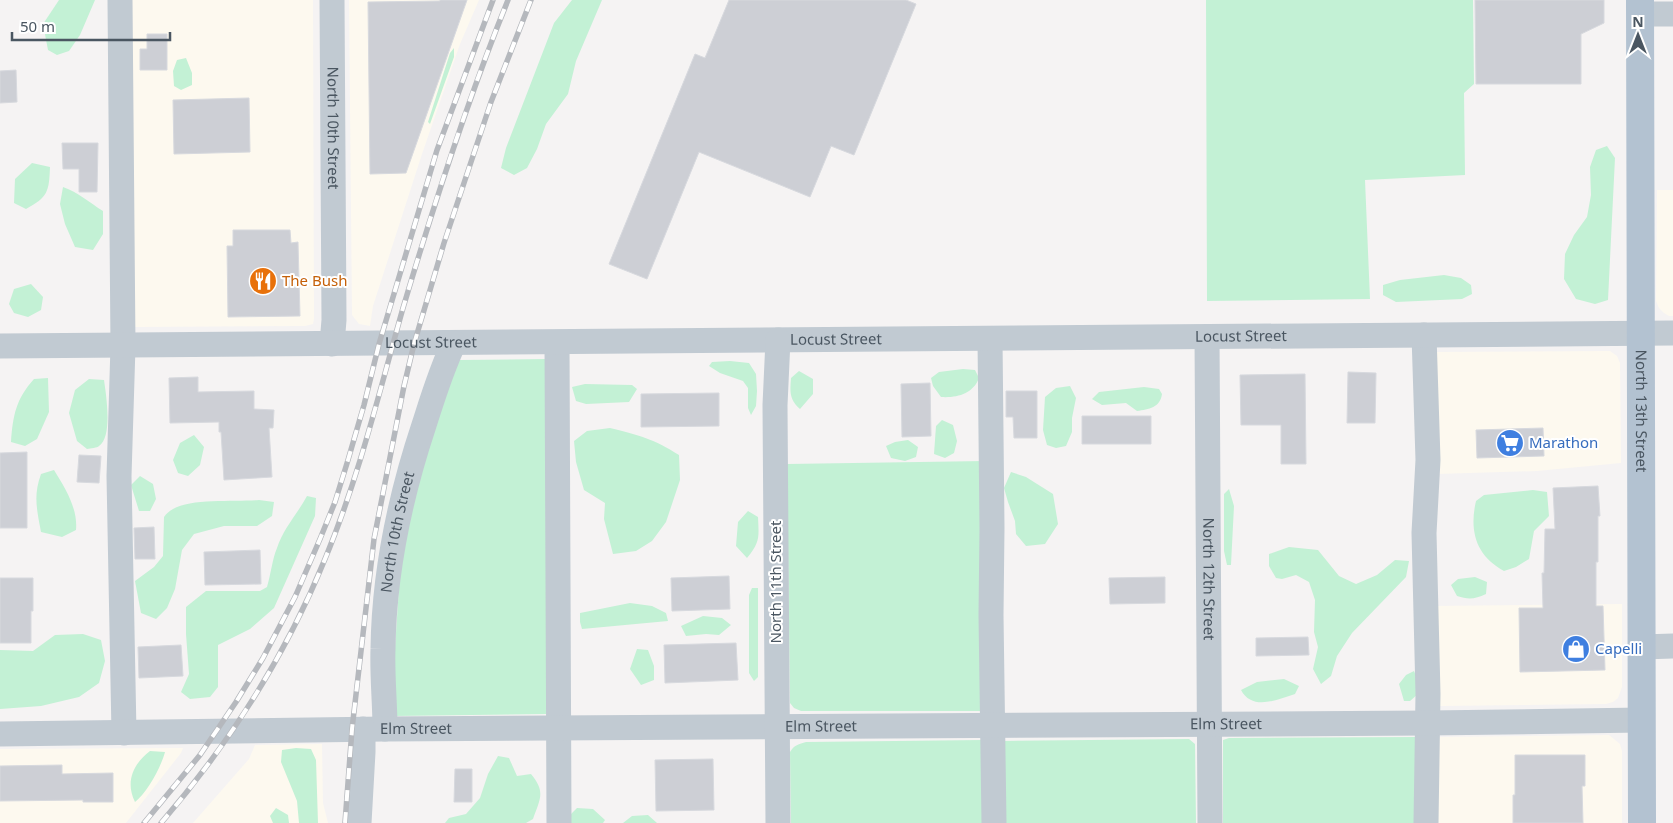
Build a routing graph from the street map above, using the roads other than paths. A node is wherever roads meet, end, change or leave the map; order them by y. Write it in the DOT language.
graph roads {
  1 [pos="120,0"];
  2 [pos="332,0"];
  3 [pos="1640,7"];
  4 [pos="1673,14"];
  5 [pos="1640,333"];
  6 [pos="1673,333"];
  7 [pos="1424,335"];
  8 [pos="1207,337"];
  9 [pos="990,339"];
  10 [pos="778,340"];
  11 [pos="557,342"];
  12 [pos="454,343"];
  13 [pos="332,344"];
  14 [pos="0,346"];
  15 [pos="123,346"];
  16 [pos="1642,646"];
  17 [pos="1673,646"];
  18 [pos="1642,720"];
  19 [pos="1428,723"];
  20 [pos="1209,724"];
  21 [pos="994,726"];
  22 [pos="559,728"];
  23 [pos="777,728"];
  24 [pos="374,729"];
  25 [pos="124,733"];
  26 [pos="0,734"];
  27 [pos="359,823"];
  28 [pos="559,823"];
  29 [pos="778,823"];
  30 [pos="994,823"];
  31 [pos="1210,823"];
  32 [pos="1426,823"];
  33 [pos="1642,823"];
  1 -- 15 [label="street"];
  2 -- 13 [label="street, North 10th Street"];
  3 -- 4 [label="street"];
  3 -- 5 [label="main road, North 13th Street"];
  5 -- 6 [label="street, Locust Street"];
  5 -- 7 [label="street, Locust Street"];
  5 -- 16 [label="main road, North 13th Street"];
  7 -- 8 [label="street, Locust Street"];
  7 -- 19 [label="street"];
  8 -- 9 [label="street, Locust Street"];
  8 -- 20 [label="street, North 12th Street"];
  9 -- 10 [label="street, Locust Street"];
  9 -- 21 [label="street"];
  10 -- 11 [label="street, Locust Street"];
  10 -- 23 [label="street, North 11th Street"];
  11 -- 12 [label="street, Locust Street"];
  11 -- 22 [label="street"];
  12 -- 13 [label="street, Locust Street"];
  12 -- 24 [label="street, North 10th Street"];
  13 -- 15 [label="street, Locust Street"];
  14 -- 15 [label="street, Locust Street"];
  15 -- 25 [label="street"];
  16 -- 17 [label="street"];
  16 -- 18 [label="main road, North 13th Street"];
  18 -- 19 [label="street, Elm Street"];
  18 -- 33 [label="main road, North 13th Street"];
  19 -- 20 [label="street, Elm Street"];
  19 -- 32 [label="street"];
  20 -- 21 [label="street, Elm Street"];
  20 -- 31 [label="street, North 12th Street"];
  21 -- 23 [label="street, Elm Street"];
  21 -- 30 [label="street"];
  22 -- 23 [label="street, Elm Street"];
  22 -- 24 [label="street, Elm Street"];
  22 -- 28 [label="street"];
  23 -- 29 [label="street, North 11th Street"];
  24 -- 25 [label="street, Elm Street"];
  24 -- 27 [label="street, North 10th Street"];
  25 -- 26 [label="street, Elm Street"];
}
